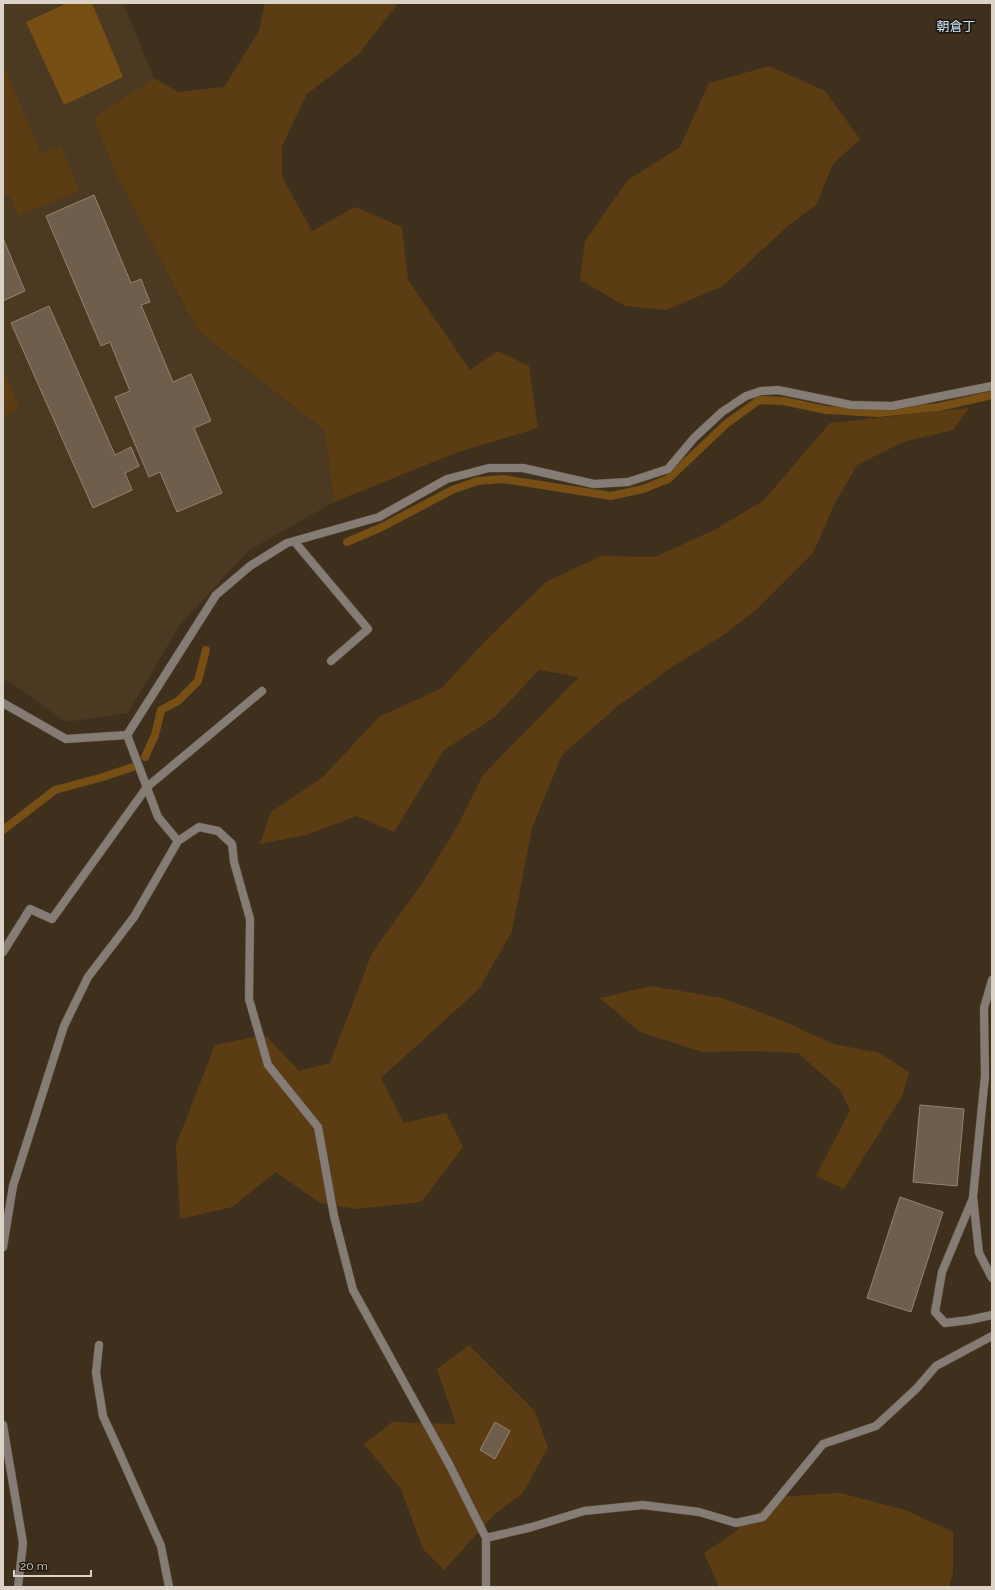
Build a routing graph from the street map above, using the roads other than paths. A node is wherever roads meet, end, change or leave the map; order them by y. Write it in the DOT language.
graph roads {
  1 [pos="992,386"];
  2 [pos="294,541"];
  3 [pos="332,661"];
  4 [pos="262,691"];
  5 [pos="3,703"];
  6 [pos="127,735"];
  7 [pos="146,787"];
  8 [pos="178,841"];
  9 [pos="3,952"];
  10 [pos="992,980"];
  11 [pos="973,1197"];
  12 [pos="3,1247"];
  13 [pos="992,1278"];
  14 [pos="992,1315"];
  15 [pos="992,1336"];
  16 [pos="99,1345"];
  17 [pos="3,1425"];
  18 [pos="4,1436"];
  19 [pos="486,1538"];
  20 [pos="18,1587"];
  21 [pos="169,1587"];
  22 [pos="486,1587"];
  1 -- 2 [label="street"];
  2 -- 3 [label="street"];
  2 -- 6 [label="street"];
  4 -- 7 [label="street"];
  5 -- 6 [label="street"];
  6 -- 7 [label="street"];
  7 -- 8 [label="street"];
  7 -- 9 [label="street"];
  8 -- 12 [label="street"];
  8 -- 19 [label="street"];
  10 -- 11 [label="street"];
  11 -- 13 [label="street"];
  11 -- 14 [label="street"];
  15 -- 19 [label="street"];
  16 -- 21 [label="street"];
  17 -- 18 [label="street"];
  18 -- 20 [label="street"];
  19 -- 22 [label="street"];
}
